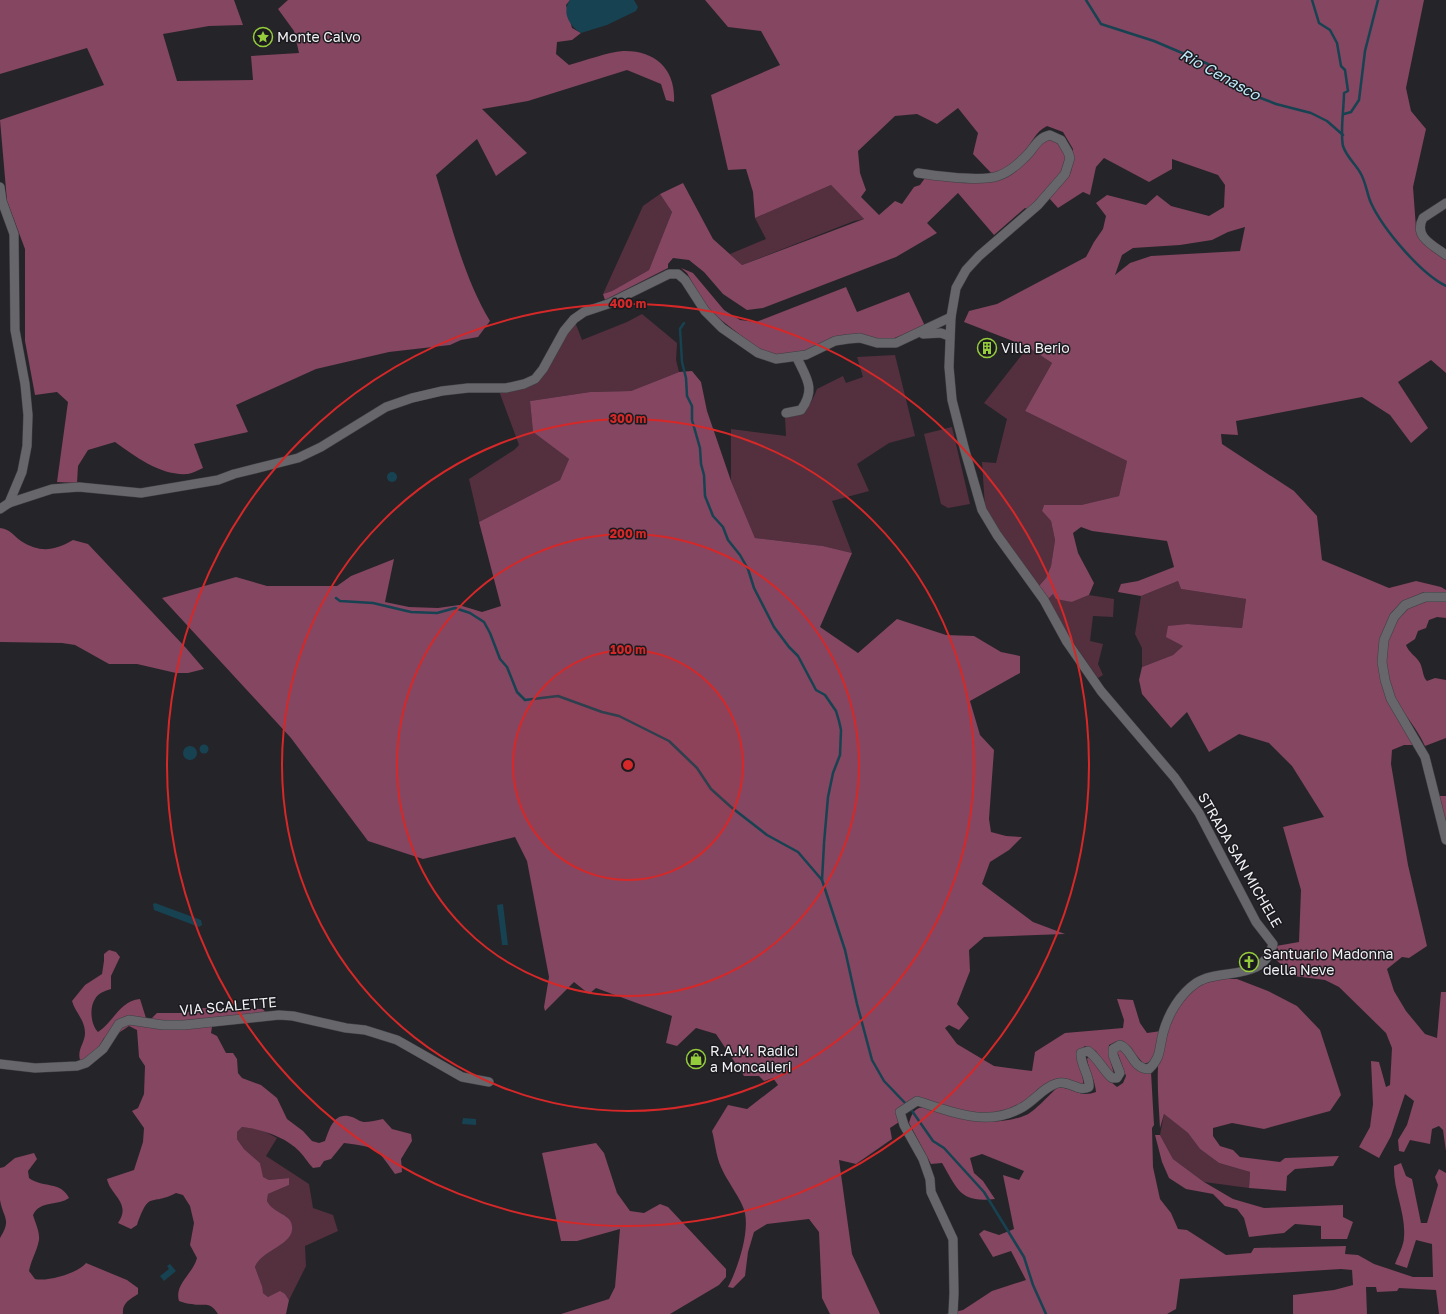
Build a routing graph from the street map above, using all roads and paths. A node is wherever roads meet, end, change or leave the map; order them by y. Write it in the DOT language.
graph roads {
  1 [pos="918,173"];
  2 [pos="0,187"];
  3 [pos="1446,203"];
  4 [pos="1446,255"];
  5 [pos="951,318"];
  6 [pos="913,335"];
  7 [pos="949,336"];
  8 [pos="797,358"];
  9 [pos="786,413"];
  10 [pos="9,503"];
  11 [pos="0,509"];
  12 [pos="1446,597"];
  13 [pos="1446,840"];
  14 [pos="0,1064"];
  15 [pos="489,1082"];
  16 [pos="953,1314"];
  1 -- 5 [label="street"];
  2 -- 10 [label="street"];
  3 -- 4 [label="street"];
  5 -- 6 [label="street"];
  5 -- 7 [label="street"];
  6 -- 7 [label="street"];
  6 -- 8 [label="street"];
  7 -- 16 [label="street, STRADA SAN MICHELE"];
  8 -- 9 [label="street"];
  8 -- 10 [label="street"];
  10 -- 11 [label="street"];
  12 -- 13 [label="street"];
  14 -- 15 [label="street, VIA SCALETTE"];
}
